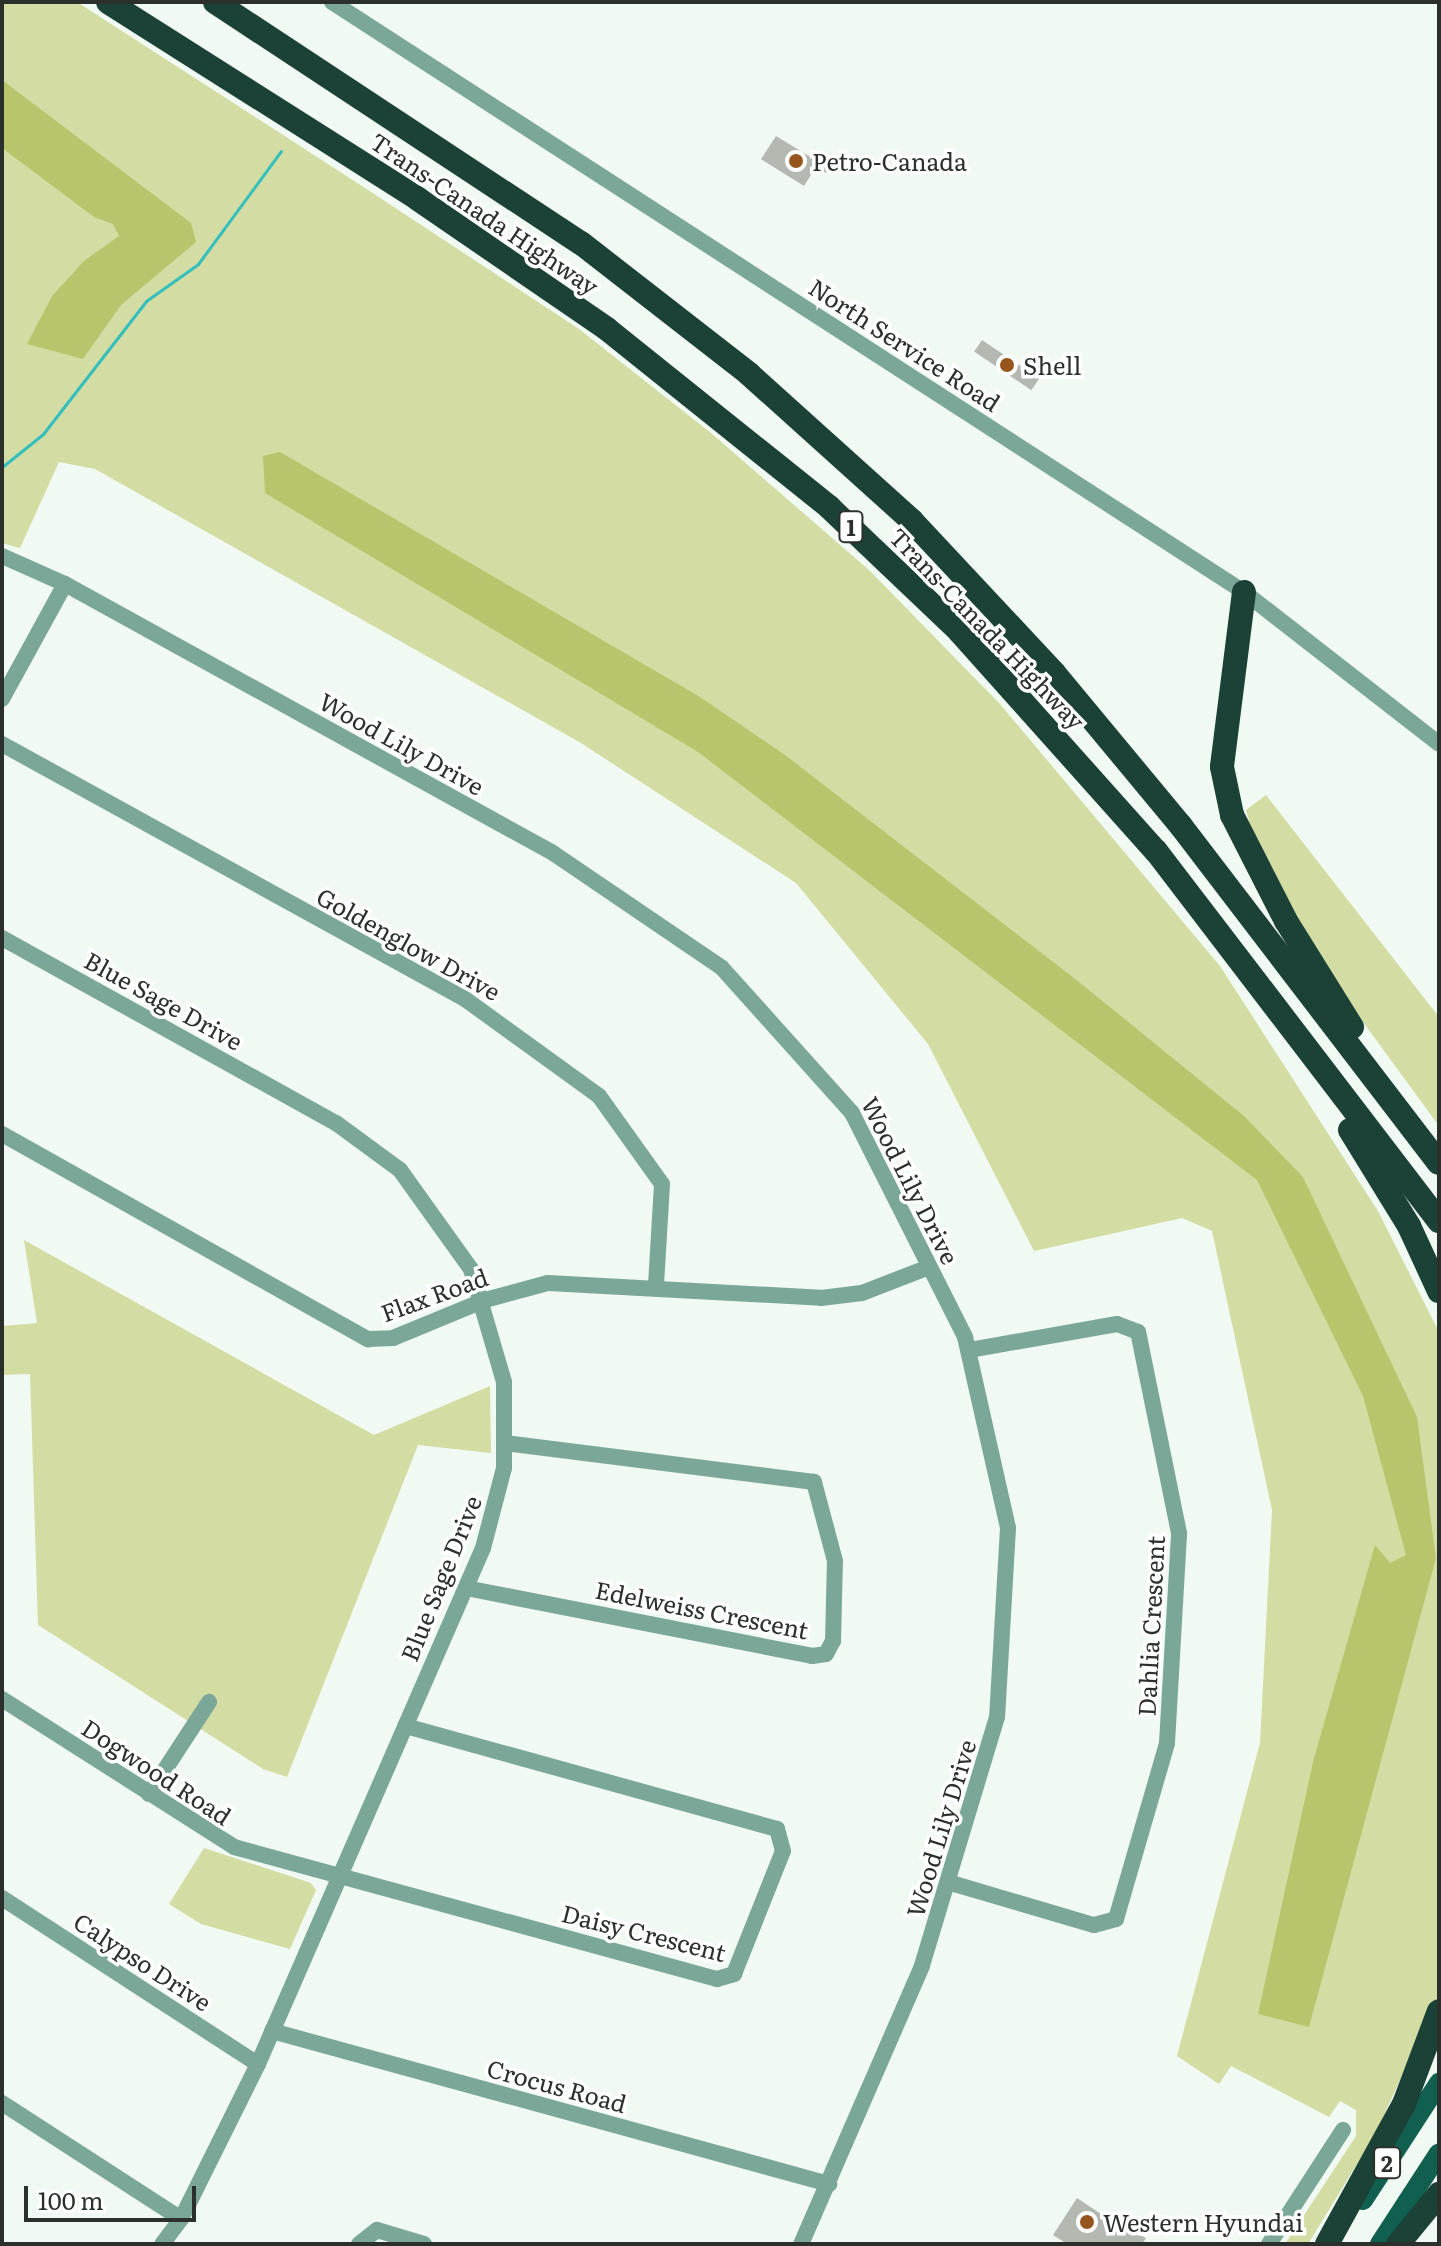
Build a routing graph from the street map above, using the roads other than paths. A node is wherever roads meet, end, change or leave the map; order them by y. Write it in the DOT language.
graph roads {
  1 [pos="107,2"];
  2 [pos="215,2"];
  3 [pos="332,2"];
  4 [pos="2,556"];
  5 [pos="65,584"];
  6 [pos="1244,592"];
  7 [pos="2,699"];
  8 [pos="2,744"];
  9 [pos="1439,744"];
  10 [pos="2,938"];
  11 [pos="1271,1007"];
  12 [pos="2,1134"];
  13 [pos="1422,1141"];
  14 [pos="1439,1163"];
  15 [pos="1439,1221"];
  16 [pos="929,1267"];
  17 [pos="656,1285"];
  18 [pos="1439,1291"];
  19 [pos="485,1300"];
  20 [pos="970,1350"];
  21 [pos="506,1443"];
  22 [pos="466,1588"];
  23 [pos="2,1699"];
  24 [pos="209,1702"];
  25 [pos="405,1726"];
  26 [pos="149,1794"];
  27 [pos="340,1877"];
  28 [pos="951,1883"];
  29 [pos="2,1898"];
  30 [pos="1439,2011"];
  31 [pos="272,2031"];
  32 [pos="258,2064"];
  33 [pos="1439,2083"];
  34 [pos="2,2103"];
  35 [pos="1343,2130"];
  36 [pos="1439,2153"];
  37 [pos="829,2184"];
  38 [pos="1439,2194"];
  39 [pos="181,2219"];
  40 [pos="162,2244"];
  41 [pos="359,2244"];
  42 [pos="424,2244"];
  43 [pos="801,2244"];
  44 [pos="1269,2244"];
  45 [pos="1327,2244"];
  46 [pos="1334,2244"];
  47 [pos="1380,2244"];
  48 [pos="1398,2244"];
  1 -- 11 [label="highway, Trans-Canada Highway / 1"];
  2 -- 13 [label="highway, Trans-Canada Highway / 1"];
  3 -- 6 [label="street, North Service Road"];
  4 -- 5 [label="street, Wood Lily Drive"];
  5 -- 7 [label="street"];
  5 -- 16 [label="street, Wood Lily Drive"];
  6 -- 9 [label="street, North Service Road"];
  6 -- 13 [label="highway"];
  8 -- 17 [label="street, Goldenglow Drive"];
  10 -- 19 [label="street, Blue Sage Drive"];
  11 -- 15 [label="highway, Trans-Canada Highway / 1"];
  11 -- 18 [label="highway"];
  12 -- 19 [label="street, Flax Road"];
  13 -- 14 [label="highway, Trans-Canada Highway / 1"];
  16 -- 17 [label="street, Flax Road"];
  16 -- 20 [label="street, Wood Lily Drive"];
  17 -- 19 [label="street, Flax Road"];
  19 -- 21 [label="street, Blue Sage Drive"];
  20 -- 28 [label="street, Wood Lily Drive"];
  20 -- 28 [label="street, Dahlia Crescent"];
  21 -- 22 [label="street, Blue Sage Drive"];
  21 -- 22 [label="street, Edelweiss Crescent"];
  22 -- 25 [label="street, Blue Sage Drive"];
  23 -- 26 [label="street, Dogwood Road"];
  24 -- 26 [label="street"];
  25 -- 27 [label="street, Blue Sage Drive"];
  25 -- 27 [label="street, Daisy Crescent"];
  26 -- 27 [label="street, Dogwood Road"];
  27 -- 31 [label="street, Blue Sage Drive"];
  28 -- 37 [label="street, Wood Lily Drive"];
  29 -- 32 [label="street, Calypso Drive"];
  30 -- 45 [label="highway"];
  31 -- 32 [label="street, Blue Sage Drive"];
  31 -- 37 [label="street, Crocus Road"];
  32 -- 39 [label="street, Blue Sage Drive"];
  33 -- 46 [label="main road, 2"];
  34 -- 39 [label="street"];
  35 -- 44 [label="street"];
  36 -- 47 [label="main road, 2"];
  37 -- 43 [label="street, Wood Lily Drive"];
  38 -- 48 [label="highway"];
  39 -- 40 [label="street, Blue Sage Drive"];
  41 -- 42 [label="street"];
}
